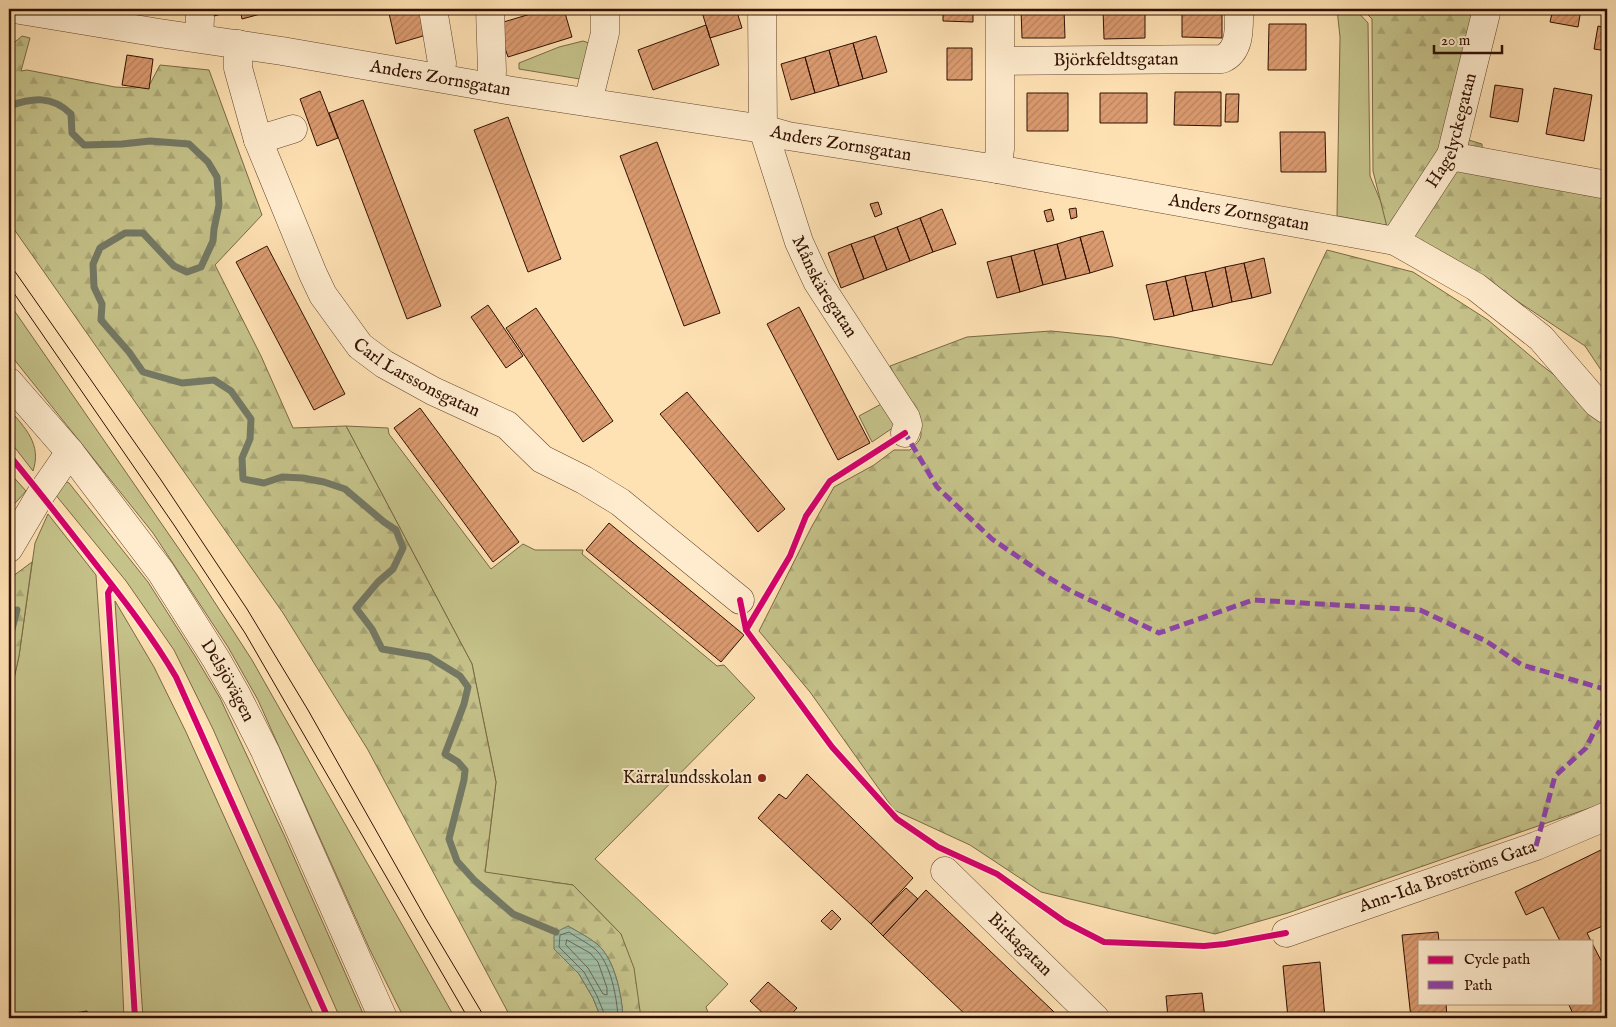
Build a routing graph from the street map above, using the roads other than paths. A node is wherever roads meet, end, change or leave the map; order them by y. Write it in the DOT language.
graph roads {
  1 [pos="14,9"];
  2 [pos="199,9"];
  3 [pos="432,9"];
  4 [pos="490,9"];
  5 [pos="605,9"];
  6 [pos="762,9"];
  7 [pos="1000,9"];
  8 [pos="1239,9"];
  9 [pos="1487,9"];
  10 [pos="199,38"];
  11 [pos="238,44"];
  12 [pos="1001,61"];
  13 [pos="440,78"];
  14 [pos="490,87"];
  15 [pos="588,102"];
  16 [pos="293,129"];
  17 [pos="764,129"];
  18 [pos="258,140"];
  19 [pos="1451,155"];
  20 [pos="997,169"];
  21 [pos="1607,185"];
  22 [pos="1395,241"];
  23 [pos="9,382"];
  24 [pos="1607,410"];
  25 [pos="905,433"];
  26 [pos="70,452"];
  27 [pos="9,548"];
  28 [pos="740,600"];
  29 [pos="1607,816"];
  30 [pos="945,871"];
  31 [pos="1286,933"];
  32 [pos="384,1018"];
  33 [pos="1095,1018"];
  1 -- 10 [label="street, Anders Zornsgatan"];
  2 -- 10 [label="street"];
  3 -- 13 [label="street"];
  4 -- 14 [label="street"];
  5 -- 15 [label="street"];
  6 -- 17 [label="street, Månskäregatan"];
  7 -- 12 [label="street"];
  8 -- 12 [label="street, Björkfeldtsgatan"];
  9 -- 19 [label="street, Hagelyckegatan"];
  10 -- 11 [label="street, Anders Zornsgatan"];
  11 -- 13 [label="street, Anders Zornsgatan"];
  11 -- 18 [label="street, Carl Larssonsgatan"];
  12 -- 20 [label="street"];
  13 -- 14 [label="street, Anders Zornsgatan"];
  14 -- 15 [label="street, Anders Zornsgatan"];
  15 -- 17 [label="street, Anders Zornsgatan"];
  16 -- 18 [label="street"];
  17 -- 20 [label="street, Anders Zornsgatan"];
  17 -- 25 [label="street, Månskäregatan"];
  18 -- 28 [label="street, Carl Larssonsgatan"];
  19 -- 21 [label="street"];
  19 -- 22 [label="street, Hagelyckegatan"];
  20 -- 22 [label="street, Anders Zornsgatan"];
  22 -- 24 [label="street, Anders Zornsgatan"];
  23 -- 26 [label="street, Delsjövägen"];
  26 -- 27 [label="street"];
  26 -- 32 [label="street, Delsjövägen"];
  29 -- 31 [label="street, Ann-Ida Broströms Gata"];
  30 -- 33 [label="street, Birkagatan"];
}
